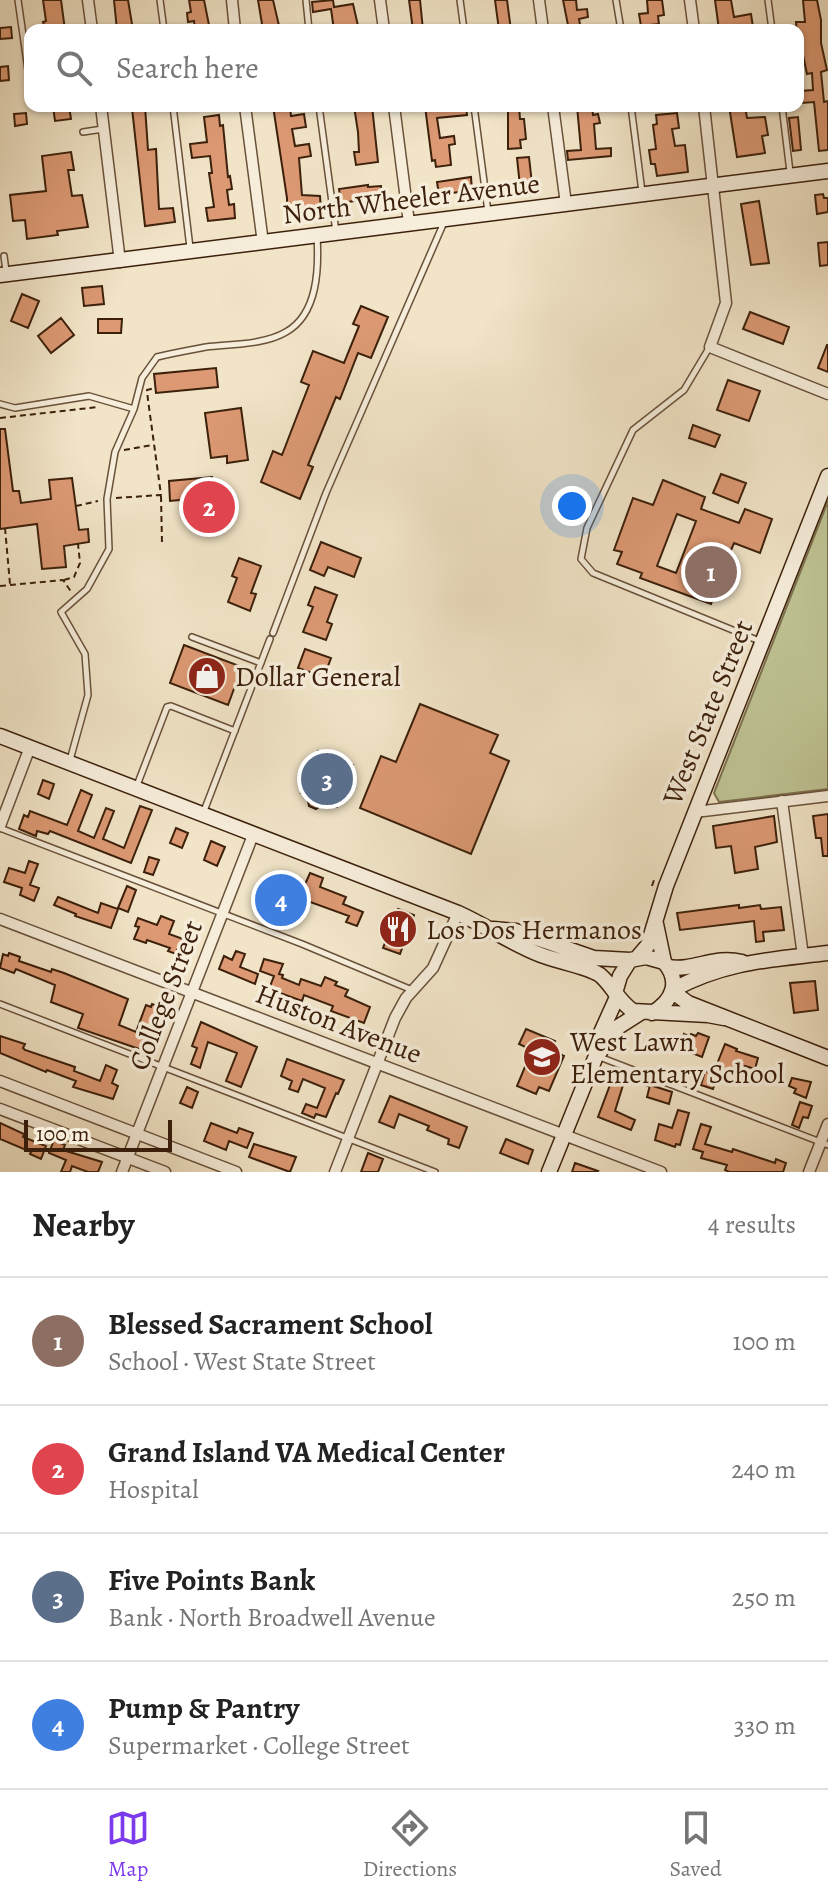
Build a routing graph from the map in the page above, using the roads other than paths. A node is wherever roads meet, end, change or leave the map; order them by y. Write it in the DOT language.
graph roads {
  1 [pos="18,0"];
  2 [pos="88,0"];
  3 [pos="160,0"];
  4 [pos="232,0"];
  5 [pos="306,0"];
  6 [pos="380,0"];
  7 [pos="460,0"];
  8 [pos="539,0"];
  9 [pos="616,0"];
  10 [pos="690,0"];
  11 [pos="768,0"];
  12 [pos="91,24"];
  13 [pos="163,24"];
  14 [pos="234,24"];
  15 [pos="308,24"];
  16 [pos="383,24"];
  17 [pos="463,24"];
  18 [pos="542,24"];
  19 [pos="620,24"];
  20 [pos="693,24"];
  21 [pos="771,24"];
  22 [pos="24,42"];
  23 [pos="102,112"];
  24 [pos="174,112"];
  25 [pos="246,112"];
  26 [pos="320,112"];
  27 [pos="395,112"];
  28 [pos="475,112"];
  29 [pos="554,112"];
  30 [pos="632,112"];
  31 [pos="705,112"];
  32 [pos="783,112"];
  33 [pos="103,129"];
  34 [pos="83,132"];
  35 [pos="828,171"];
  36 [pos="791,177"];
  37 [pos="714,187"];
  38 [pos="643,195"];
  39 [pos="566,204"];
  40 [pos="488,214"];
  41 [pos="446,219"];
  42 [pos="409,223"];
  43 [pos="336,233"];
  44 [pos="317,235"];
  45 [pos="263,243"];
  46 [pos="191,253"];
  47 [pos="4,256"];
  48 [pos="120,262"];
  49 [pos="3,274"];
  50 [pos="710,347"];
  51 [pos="828,394"];
  52 [pos="0,404"];
  53 [pos="134,409"];
  54 [pos="827,482"];
  55 [pos="192,637"];
  56 [pos="763,643"];
  57 [pos="261,663"];
  58 [pos="235,731"];
  59 [pos="0,736"];
  60 [pos="30,747"];
  61 [pos="69,763"];
  62 [pos="135,789"];
  63 [pos="828,796"];
  64 [pos="782,801"];
  65 [pos="695,812"];
  66 [pos="202,815"];
  67 [pos="0,827"];
  68 [pos="253,835"];
  69 [pos="458,913"];
  70 [pos="222,914"];
  71 [pos="0,919"];
  72 [pos="656,924"];
  73 [pos="493,929"];
  74 [pos="828,953"];
  75 [pos="803,956"];
  76 [pos="634,959"];
  77 [pos="743,962"];
  78 [pos="666,964"];
  79 [pos="673,990"];
  80 [pos="413,991"];
  81 [pos="192,992"];
  82 [pos="616,995"];
  83 [pos="0,1004"];
  84 [pos="646,1013"];
  85 [pos="724,1018"];
  86 [pos="596,1056"];
  87 [pos="828,1058"];
  88 [pos="377,1063"];
  89 [pos="163,1066"];
  90 [pos="0,1081"];
  91 [pos="0,1109"];
  92 [pos="828,1124"];
  93 [pos="137,1135"];
  94 [pos="564,1135"];
  95 [pos="347,1138"];
  96 [pos="824,1144"];
  97 [pos="128,1158"];
  98 [pos="122,1172"];
  99 [pos="165,1172"];
  100 [pos="236,1172"];
  101 [pos="335,1172"];
  102 [pos="435,1172"];
  103 [pos="549,1172"];
  104 [pos="661,1172"];
  105 [pos="809,1172"];
  1 -- 22 [label="lane"];
  2 -- 12 [label="street"];
  3 -- 13 [label="lane"];
  4 -- 14 [label="street"];
  5 -- 15 [label="lane"];
  6 -- 16 [label="street"];
  7 -- 17 [label="lane"];
  8 -- 18 [label="street"];
  9 -- 19 [label="lane"];
  10 -- 20 [label="street"];
  11 -- 21 [label="lane"];
  23 -- 33 [label="street"];
  24 -- 46 [label="lane"];
  25 -- 45 [label="street"];
  26 -- 43 [label="lane"];
  27 -- 42 [label="street"];
  28 -- 40 [label="lane"];
  29 -- 39 [label="street"];
  30 -- 38 [label="lane"];
  31 -- 37 [label="street"];
  32 -- 36 [label="lane"];
  33 -- 34 [label="lane"];
  33 -- 48 [label="street"];
  35 -- 36 [label="street, North Wheeler Avenue"];
  36 -- 37 [label="street, North Wheeler Avenue"];
  37 -- 38 [label="street, North Wheeler Avenue"];
  37 -- 50 [label="street"];
  38 -- 39 [label="street, North Wheeler Avenue"];
  39 -- 40 [label="street, North Wheeler Avenue"];
  40 -- 41 [label="street, North Wheeler Avenue"];
  41 -- 42 [label="street, North Wheeler Avenue"];
  41 -- 57 [label="lane"];
  42 -- 43 [label="street, North Wheeler Avenue"];
  43 -- 44 [label="street, North Wheeler Avenue"];
  44 -- 45 [label="street, North Wheeler Avenue"];
  44 -- 53 [label="lane"];
  45 -- 46 [label="street, North Wheeler Avenue"];
  46 -- 48 [label="street, North Wheeler Avenue"];
  47 -- 49 [label="lane"];
  48 -- 49 [label="street, North Wheeler Avenue"];
  50 -- 51 [label="street"];
  50 -- 56 [label="lane"];
  52 -- 53 [label="lane"];
  53 -- 61 [label="lane"];
  54 -- 56 [label="street, West State Street"];
  55 -- 57 [label="lane"];
  56 -- 65 [label="street, West State Street"];
  57 -- 58 [label="lane"];
  58 -- 62 [label="lane"];
  58 -- 66 [label="lane"];
  59 -- 60 [label="street"];
  60 -- 61 [label="street"];
  60 -- 67 [label="street"];
  61 -- 62 [label="street"];
  62 -- 66 [label="street"];
  63 -- 64 [label="street"];
  64 -- 65 [label="street"];
  64 -- 75 [label="street"];
  65 -- 72 [label="street, West State Street"];
  66 -- 68 [label="street"];
  67 -- 70 [label="lane"];
  68 -- 69 [label="street"];
  68 -- 70 [label="street, College Street"];
  69 -- 73 [label="street"];
  69 -- 80 [label="street"];
  70 -- 80 [label="lane"];
  70 -- 81 [label="street, College Street"];
  71 -- 81 [label="street, Huston Avenue"];
  72 -- 76 [label="street, West State Street"];
  72 -- 78 [label="street, West State Street"];
  73 -- 76 [label="street"];
  73 -- 82 [label="street"];
  74 -- 75 [label="street"];
  75 -- 77 [label="street"];
  76 -- 78 [label="street"];
  76 -- 82 [label="street"];
  77 -- 78 [label="street"];
  77 -- 79 [label="street"];
  78 -- 79 [label="street"];
  79 -- 84 [label="street"];
  79 -- 85 [label="street"];
  80 -- 88 [label="street"];
  81 -- 88 [label="street, Huston Avenue"];
  81 -- 89 [label="street, College Street"];
  82 -- 84 [label="street"];
  82 -- 86 [label="street"];
  83 -- 89 [label="lane"];
  84 -- 85 [label="street"];
  84 -- 86 [label="street"];
  85 -- 87 [label="street"];
  86 -- 94 [label="street"];
  86 -- 96 [label="lane"];
  88 -- 94 [label="street, Huston Avenue"];
  88 -- 95 [label="street"];
  89 -- 93 [label="street, College Street"];
  89 -- 95 [label="lane"];
  90 -- 93 [label="street"];
  91 -- 97 [label="street"];
  92 -- 96 [label="street"];
  93 -- 97 [label="street, College Street"];
  93 -- 100 [label="street"];
  94 -- 103 [label="street"];
  94 -- 104 [label="street, Huston Avenue"];
  95 -- 101 [label="street"];
  95 -- 102 [label="lane"];
  96 -- 105 [label="street"];
  97 -- 98 [label="street, College Street"];
  97 -- 99 [label="street"];
}
